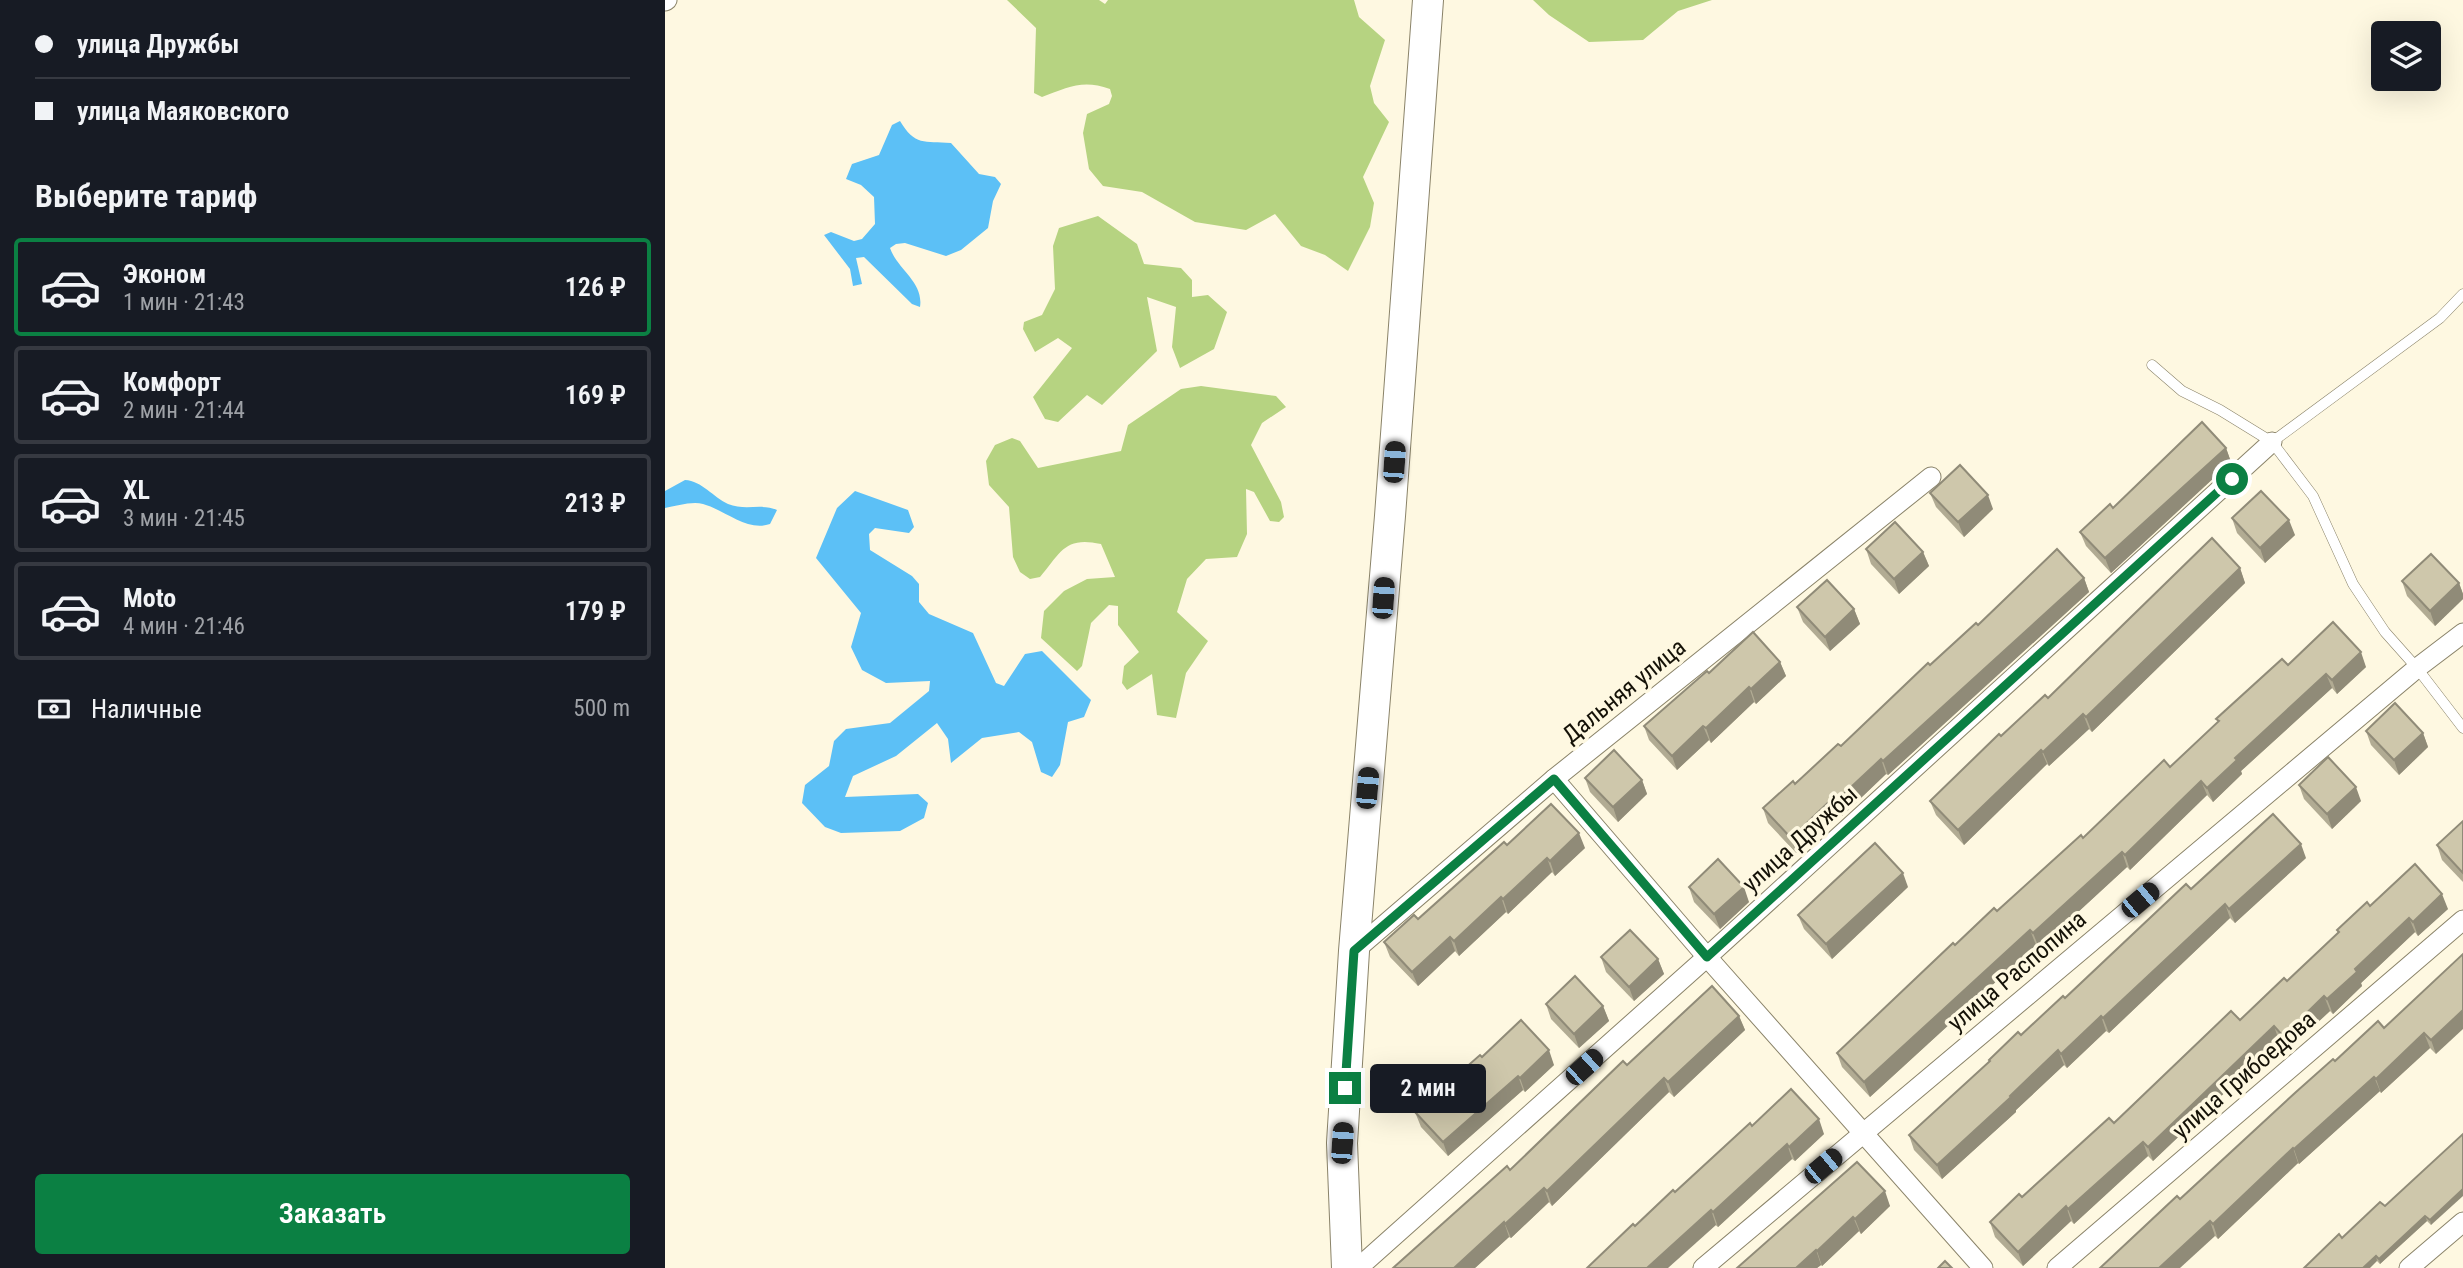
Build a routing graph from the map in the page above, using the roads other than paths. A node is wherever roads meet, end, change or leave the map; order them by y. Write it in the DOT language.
graph roads {
  1 [pos="1428,0"];
  2 [pos="2463,294"];
  3 [pos="2152,365"];
  4 [pos="2272,442"];
  5 [pos="1931,478"];
  6 [pos="2463,633"];
  7 [pos="2417,668"];
  8 [pos="2463,728"];
  9 [pos="1554,779"];
  10 [pos="2463,920"];
  11 [pos="1354,951"];
  12 [pos="1707,957"];
  13 [pos="1864,1132"];
  14 [pos="2463,1222"];
  15 [pos="1347,1268"];
  16 [pos="1358,1268"];
  17 [pos="1703,1268"];
  18 [pos="1983,1268"];
  19 [pos="2057,1268"];
  20 [pos="2409,1268"];
  1 -- 11 [label="main road"];
  2 -- 4 [label="lane"];
  3 -- 4 [label="lane"];
  4 -- 7 [label="lane"];
  4 -- 12 [label="street, улица Дружбы"];
  5 -- 9 [label="street, Дальняя улица"];
  6 -- 7 [label="street, улица Распопина"];
  7 -- 8 [label="lane"];
  7 -- 13 [label="street, улица Распопина"];
  9 -- 11 [label="street, Дальняя улица"];
  9 -- 12 [label="street"];
  10 -- 19 [label="street, улица Грибоедова"];
  11 -- 15 [label="main road"];
  12 -- 13 [label="street"];
  12 -- 16 [label="street, улица Дружбы"];
  13 -- 17 [label="street, улица Распопина"];
  13 -- 18 [label="street"];
  14 -- 20 [label="street"];
}
